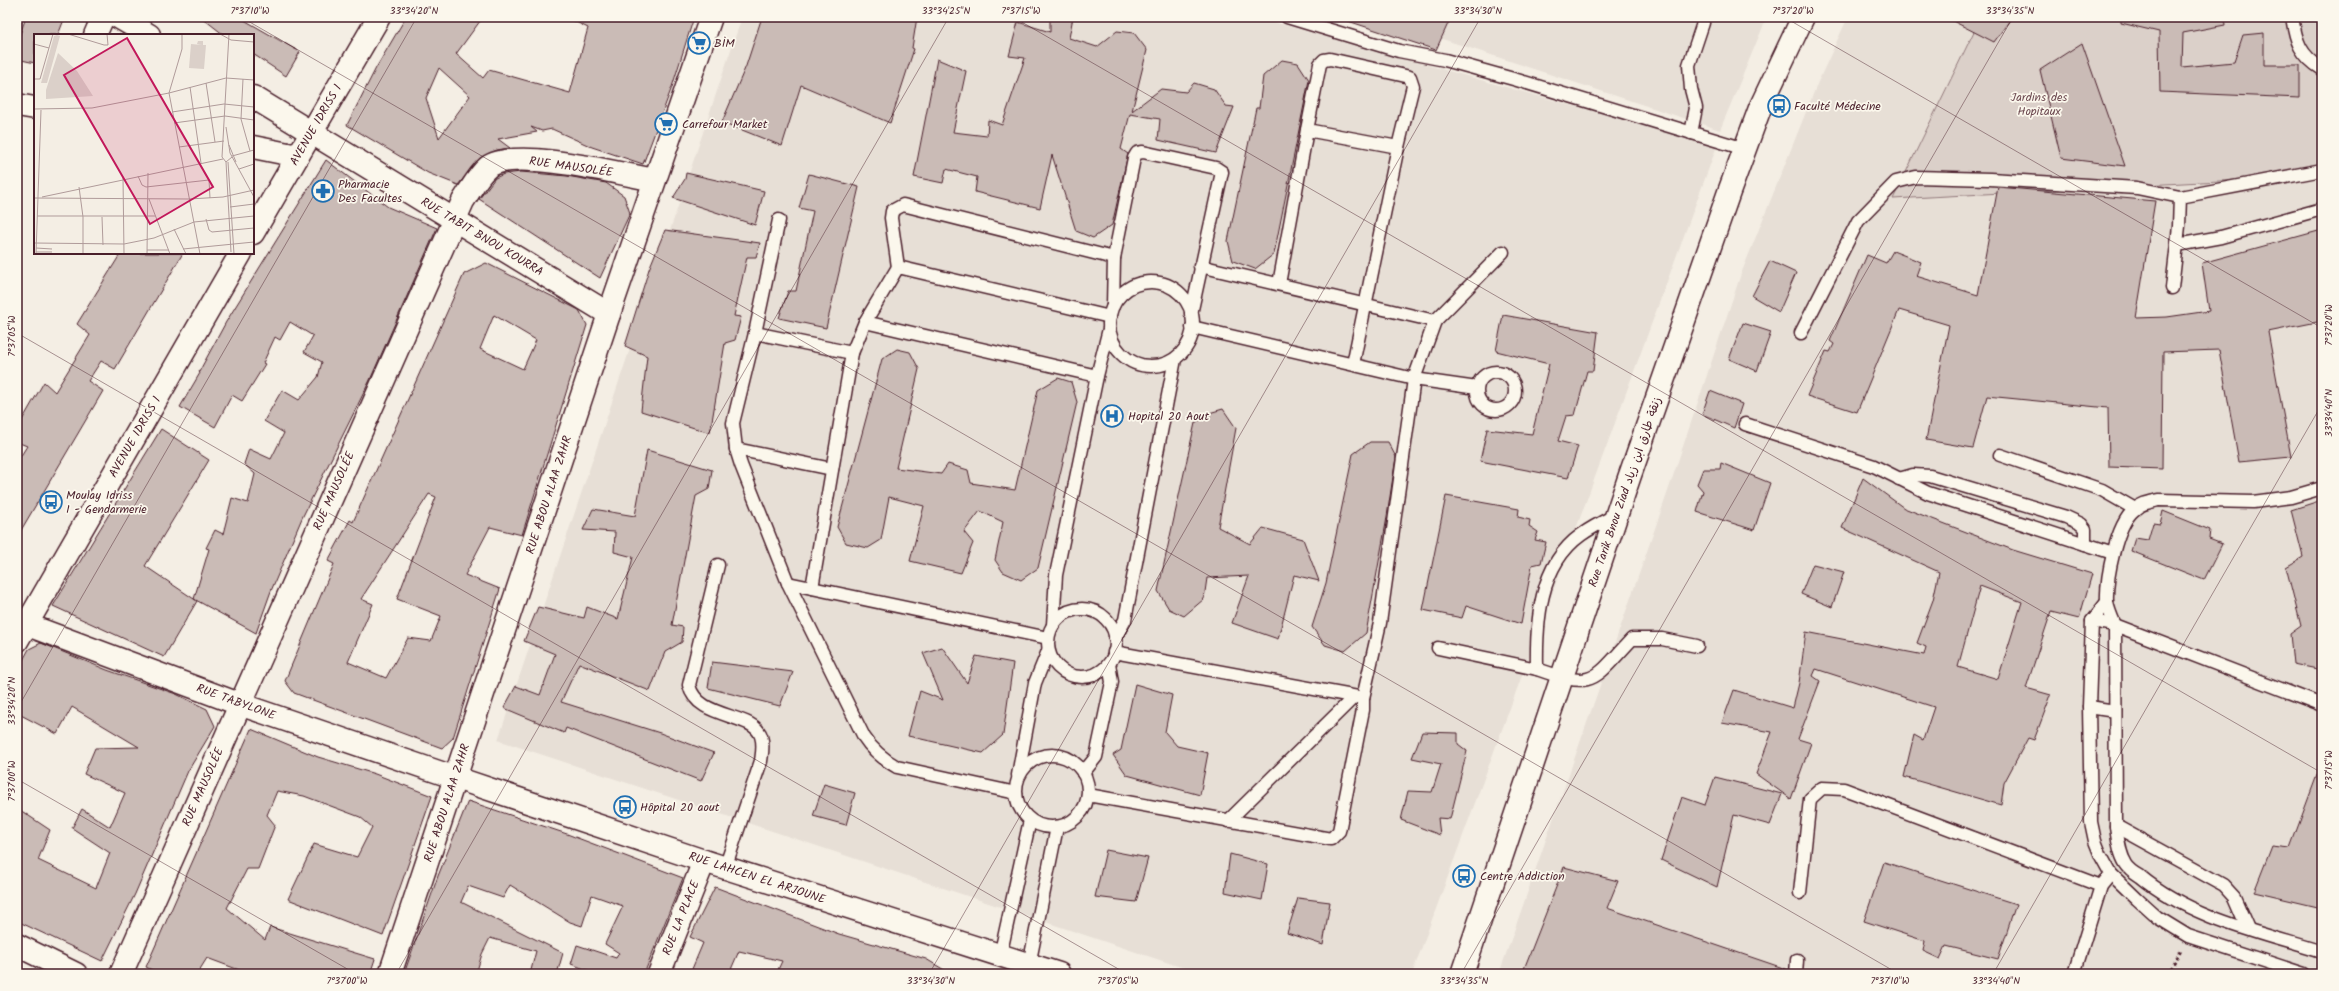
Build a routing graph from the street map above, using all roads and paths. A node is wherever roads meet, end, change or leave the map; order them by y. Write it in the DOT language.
graph roads {
  1 [pos="103,17"];
  2 [pos="118,17"];
  3 [pos="379,17"];
  4 [pos="711,17"];
  5 [pos="1287,17"];
  6 [pos="1804,17"];
  7 [pos="2292,17"];
  8 [pos="1703,23"];
  9 [pos="95,34"];
  10 [pos="147,34"];
  11 [pos="2322,69"];
  12 [pos="254,98"];
  13 [pos="17,105"];
  14 [pos="34,108"];
  15 [pos="1307,130"];
  16 [pos="312,132"];
  17 [pos="1691,133"];
  18 [pos="254,147"];
  19 [pos="1398,147"];
  20 [pos="1744,149"];
  21 [pos="298,156"];
  22 [pos="2322,170"];
  23 [pos="654,180"];
  24 [pos="2180,197"];
  25 [pos="2322,209"];
  26 [pos="454,220"];
  27 [pos="779,220"];
  28 [pos="254,231"];
  29 [pos="2177,244"];
  30 [pos="1503,252"];
  31 [pos="240,254"];
  32 [pos="1114,258"];
  33 [pos="1200,266"];
  34 [pos="898,267"];
  35 [pos="1279,284"];
  36 [pos="2172,288"];
  37 [pos="1365,305"];
  38 [pos="609,314"];
  39 [pos="1191,314"];
  40 [pos="1111,317"];
  41 [pos="1435,321"];
  42 [pos="865,322"];
  43 [pos="1192,327"];
  44 [pos="1801,333"];
  45 [pos="755,334"];
  46 [pos="852,353"];
  47 [pos="1175,358"];
  48 [pos="1353,364"];
  49 [pos="1097,376"];
  50 [pos="1414,378"];
  51 [pos="1477,388"];
  52 [pos="1745,424"];
  53 [pos="736,449"];
  54 [pos="2000,455"];
  55 [pos="832,469"];
  56 [pos="1899,478"];
  57 [pos="2322,488"];
  58 [pos="2135,509"];
  59 [pos="1617,514"];
  60 [pos="2085,544"];
  61 [pos="2113,553"];
  62 [pos="718,565"];
  63 [pos="788,583"];
  64 [pos="812,588"];
  65 [pos="2107,602"];
  66 [pos="2092,621"];
  67 [pos="1053,625"];
  68 [pos="2115,625"];
  69 [pos="20,629"];
  70 [pos="1048,638"];
  71 [pos="1116,638"];
  72 [pos="1697,646"];
  73 [pos="1438,648"];
  74 [pos="1048,651"];
  75 [pos="1114,652"];
  76 [pos="1109,664"];
  77 [pos="1537,669"];
  78 [pos="1562,678"];
  79 [pos="1358,698"];
  80 [pos="239,704"];
  81 [pos="2322,705"];
  82 [pos="2089,707"];
  83 [pos="2115,711"];
  84 [pos="1083,773"];
  85 [pos="456,778"];
  86 [pos="1016,787"];
  87 [pos="1088,795"];
  88 [pos="1030,820"];
  89 [pos="1228,821"];
  90 [pos="2116,826"];
  91 [pos="1057,827"];
  92 [pos="704,861"];
  93 [pos="2127,866"];
  94 [pos="725,868"];
  95 [pos="2111,874"];
  96 [pos="2101,886"];
  97 [pos="1800,893"];
  98 [pos="2248,929"];
  99 [pos="2188,936"];
  100 [pos="17,945"];
  101 [pos="2322,952"];
  102 [pos="1797,960"];
  103 [pos="1001,965"];
  104 [pos="1026,970"];
  105 [pos="76,974"];
  106 [pos="121,974"];
  107 [pos="390,974"];
  108 [pos="659,974"];
  109 [pos="1060,974"];
  110 [pos="1462,974"];
  111 [pos="1796,974"];
  112 [pos="2074,974"];
  113 [pos="2168,974"];
  114 [pos="2304,974"];
  1 -- 9 [label="street"];
  2 -- 10 [label="street"];
  3 -- 16 [label="street, AVENUE IDRISS 1"];
  4 -- 23 [label="street, RUE ABOU ALAA ZAHR"];
  5 -- 17 [label="lane"];
  6 -- 20 [label="street, Rue Tarik Bnou Ziad زنقة طارق ابن زياد"];
  7 -- 11 [label="lane"];
  8 -- 17 [label="lane"];
  12 -- 16 [label="street, RUE TABIT BNOU KOURRA"];
  13 -- 14 [label="street"];
  15 -- 19 [label="lane"];
  15 -- 19 [label="lane"];
  15 -- 35 [label="lane"];
  16 -- 21 [label="street, AVENUE IDRISS 1"];
  16 -- 26 [label="street, RUE TABIT BNOU KOURRA"];
  17 -- 20 [label="lane"];
  18 -- 21 [label="street"];
  19 -- 37 [label="lane"];
  20 -- 59 [label="street, Rue Tarik Bnou Ziad زنقة طارق ابن زياد"];
  21 -- 28 [label="street, AVENUE IDRISS 1"];
  22 -- 24 [label="lane"];
  23 -- 26 [label="street, RUE MAUSOLÉE"];
  23 -- 38 [label="street, RUE ABOU ALAA ZAHR"];
  24 -- 29 [label="lane"];
  24 -- 44 [label="lane"];
  25 -- 29 [label="lane"];
  26 -- 38 [label="street, RUE TABIT BNOU KOURRA"];
  26 -- 80 [label="street, RUE MAUSOLÉE"];
  27 -- 45 [label="lane"];
  29 -- 36 [label="lane"];
  30 -- 41 [label="lane"];
  31 -- 69 [label="street, AVENUE IDRISS 1"];
  32 -- 33 [label="lane"];
  32 -- 34 [label="lane"];
  32 -- 40 [label="lane"];
  33 -- 35 [label="lane"];
  33 -- 39 [label="lane"];
  34 -- 40 [label="lane"];
  34 -- 42 [label="lane"];
  35 -- 37 [label="lane"];
  37 -- 41 [label="lane"];
  37 -- 48 [label="lane"];
  38 -- 85 [label="street, RUE ABOU ALAA ZAHR"];
  39 -- 40 [label="lane"];
  39 -- 43 [label="lane"];
  40 -- 47 [label="lane"];
  40 -- 49 [label="lane"];
  41 -- 50 [label="lane"];
  42 -- 46 [label="lane"];
  42 -- 49 [label="lane"];
  43 -- 47 [label="lane"];
  43 -- 48 [label="lane"];
  45 -- 46 [label="lane"];
  45 -- 53 [label="lane"];
  46 -- 55 [label="lane"];
  47 -- 71 [label="lane"];
  48 -- 50 [label="lane"];
  49 -- 67 [label="lane"];
  50 -- 51 [label="lane"];
  50 -- 79 [label="lane"];
  52 -- 56 [label="lane"];
  53 -- 55 [label="lane"];
  53 -- 63 [label="lane"];
  54 -- 58 [label="lane"];
  55 -- 64 [label="lane"];
  56 -- 60 [label="lane"];
  56 -- 60 [label="lane"];
  57 -- 58 [label="lane"];
  58 -- 61 [label="lane"];
  59 -- 77 [label="lane"];
  59 -- 78 [label="street, Rue Tarik Bnou Ziad زنقة طارق ابن زياد"];
  60 -- 61 [label="lane"];
  61 -- 65 [label="lane"];
  62 -- 94 [label="lane"];
  63 -- 64 [label="lane"];
  63 -- 86 [label="lane"];
  64 -- 70 [label="lane"];
  65 -- 66 [label="lane"];
  65 -- 68 [label="lane"];
  66 -- 68 [label="lane"];
  66 -- 82 [label="lane"];
  67 -- 70 [label="lane"];
  67 -- 71 [label="lane"];
  68 -- 81 [label="lane"];
  68 -- 83 [label="lane"];
  69 -- 80 [label="street, RUE TABYLONE"];
  70 -- 74 [label="lane"];
  71 -- 75 [label="lane"];
  72 -- 78 [label="lane"];
  73 -- 77 [label="lane"];
  74 -- 76 [label="lane"];
  74 -- 86 [label="lane"];
  75 -- 76 [label="lane"];
  75 -- 79 [label="lane"];
  76 -- 84 [label="lane"];
  77 -- 78 [label="lane"];
  78 -- 110 [label="street, Rue Tarik Bnou Ziad زنقة طارق ابن زياد"];
  79 -- 89 [label="lane"];
  79 -- 89 [label="lane"];
  80 -- 85 [label="street, RUE TABYLONE"];
  80 -- 106 [label="street, RUE MAUSOLÉE"];
  82 -- 83 [label="lane"];
  82 -- 95 [label="lane"];
  83 -- 90 [label="lane"];
  84 -- 86 [label="lane"];
  84 -- 87 [label="lane"];
  85 -- 92 [label="street, RUE LAHCEN EL ARJOUNE"];
  85 -- 107 [label="street, RUE ABOU ALAA ZAHR"];
  86 -- 88 [label="lane"];
  87 -- 89 [label="lane"];
  87 -- 91 [label="lane"];
  88 -- 91 [label="lane"];
  88 -- 103 [label="lane"];
  90 -- 93 [label="lane"];
  90 -- 98 [label="lane"];
  91 -- 104 [label="lane"];
  92 -- 94 [label="street, RUE LAHCEN EL ARJOUNE"];
  92 -- 108 [label="street, RUE LA PLACE"];
  93 -- 95 [label="lane"];
  93 -- 98 [label="lane"];
  94 -- 103 [label="street, RUE LAHCEN EL ARJOUNE"];
  95 -- 96 [label="lane"];
  95 -- 99 [label="lane"];
  96 -- 97 [label="lane"];
  96 -- 112 [label="lane"];
  98 -- 101 [label="lane"];
  99 -- 113 [label="path"];
  99 -- 114 [label="lane"];
  100 -- 105 [label="street"];
  102 -- 111 [label="lane"];
  103 -- 104 [label="street, RUE LAHCEN EL ARJOUNE"];
  104 -- 109 [label="street, RUE LAHCEN EL ARJOUNE"];
}
